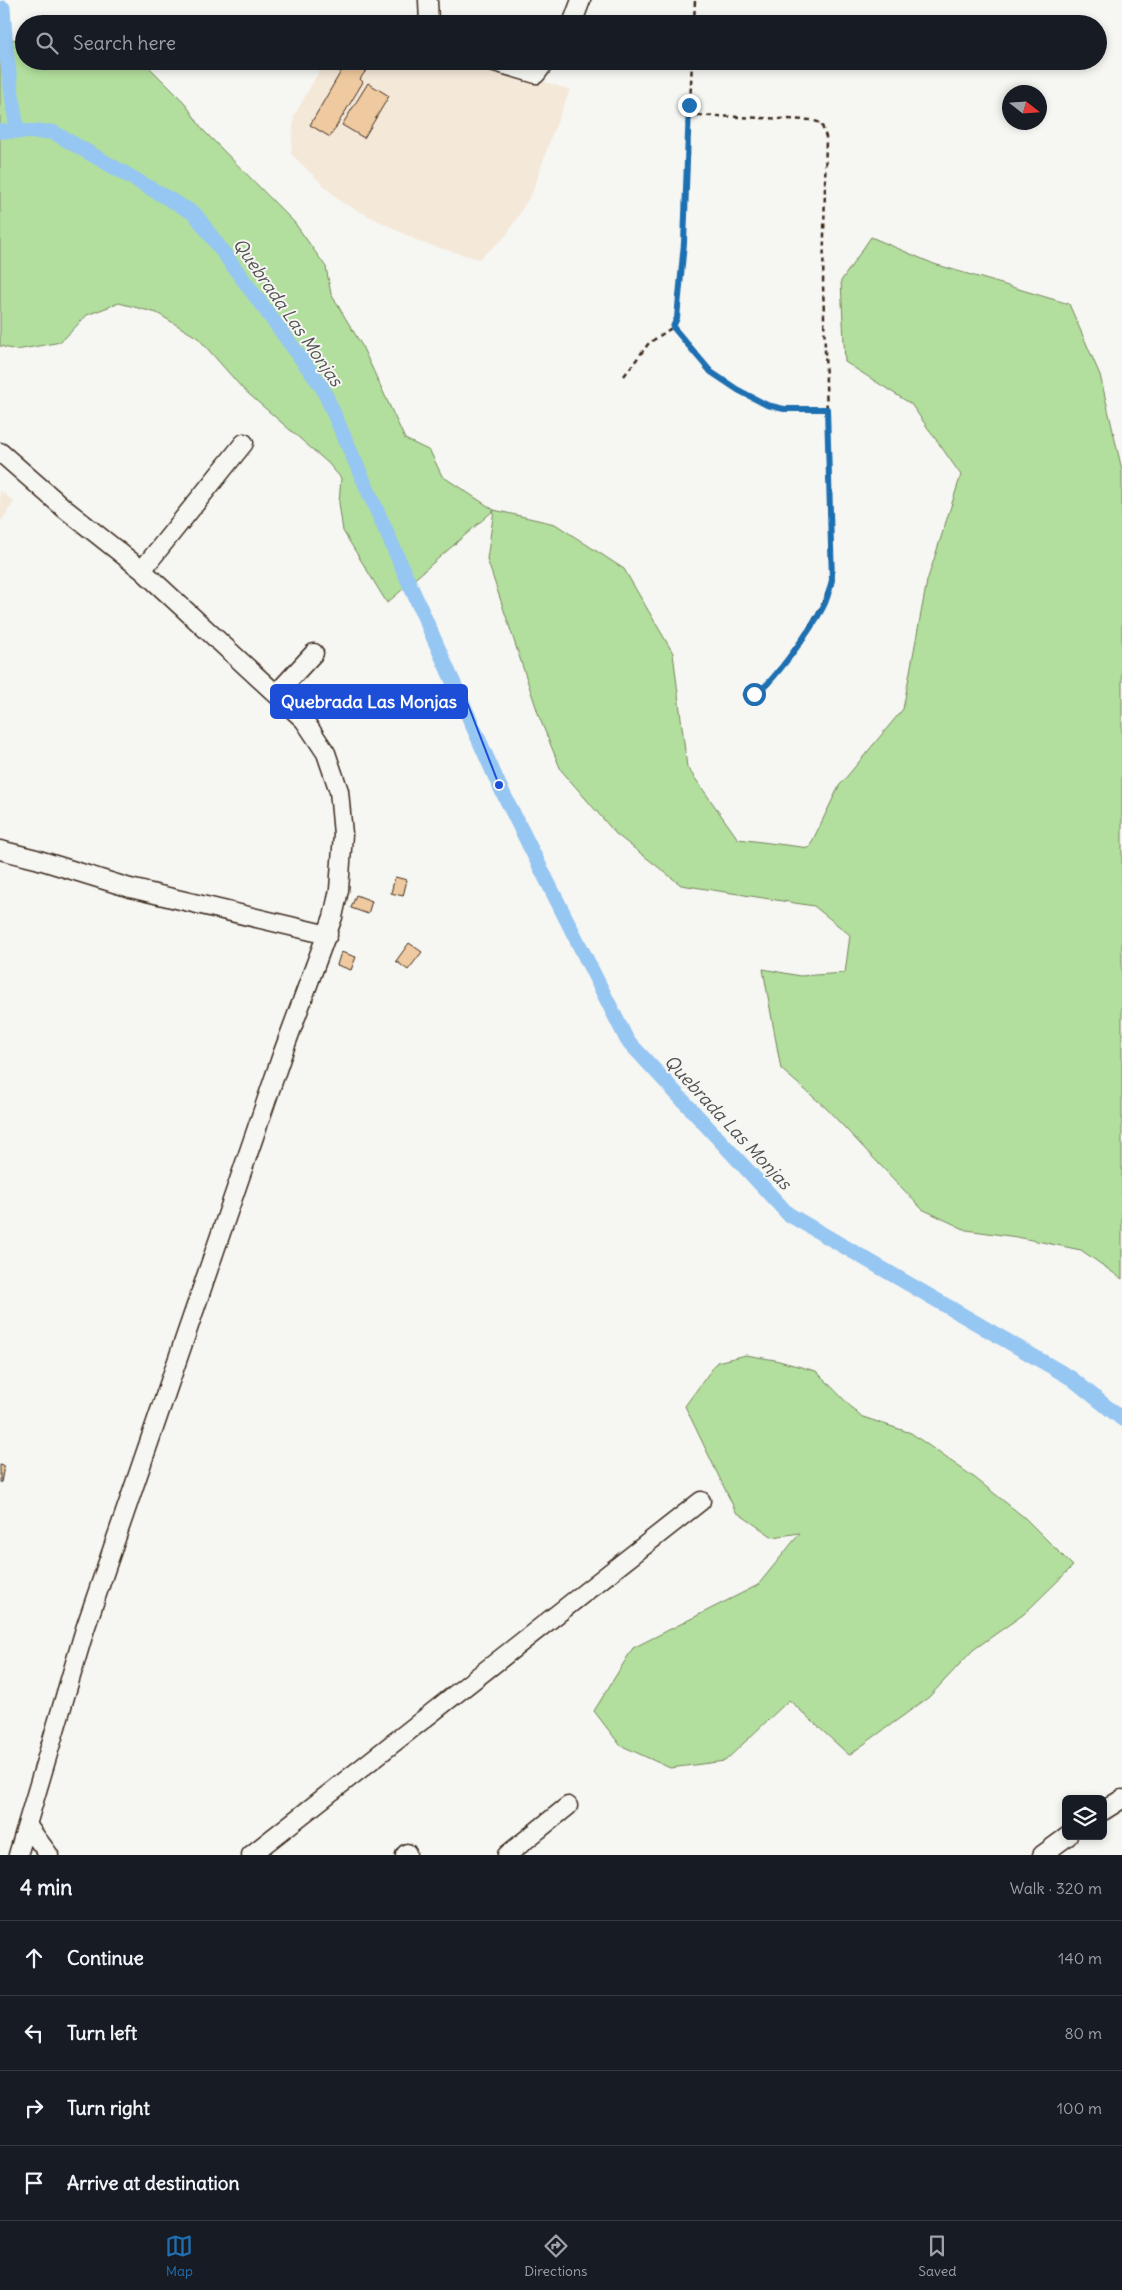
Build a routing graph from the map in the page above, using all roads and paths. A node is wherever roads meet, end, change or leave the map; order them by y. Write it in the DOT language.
graph roads {
  1 [pos="428,0"];
  2 [pos="581,0"];
  3 [pos="695,0"];
  4 [pos="429,15"];
  5 [pos="575,15"];
  6 [pos="694,15"];
  7 [pos="522,70"];
  8 [pos="539,70"];
  9 [pos="692,70"];
  10 [pos="689,115"];
  11 [pos="673,327"];
  12 [pos="624,376"];
  13 [pos="827,409"];
  14 [pos="244,443"];
  15 [pos="0,452"];
  16 [pos="142,570"];
  17 [pos="314,653"];
  18 [pos="276,694"];
  19 [pos="740,696"];
  20 [pos="0,850"];
  21 [pos="328,936"];
  22 [pos="701,1501"];
  23 [pos="1122,1799"];
  24 [pos="568,1806"];
  25 [pos="1107,1808"];
  26 [pos="27,1825"];
  27 [pos="1063,1840"];
  28 [pos="18,1855"];
  29 [pos="49,1855"];
  30 [pos="251,1855"];
  31 [pos="507,1855"];
  32 [pos="1042,1855"];
  1 -- 4 [label="street"];
  2 -- 5 [label="street"];
  3 -- 6 [label="path"];
  7 -- 8 [label="street"];
  9 -- 10 [label="path"];
  10 -- 11 [label="path"];
  10 -- 13 [label="path"];
  11 -- 12 [label="path"];
  11 -- 13 [label="path"];
  13 -- 19 [label="path"];
  14 -- 16 [label="street"];
  15 -- 16 [label="street"];
  16 -- 18 [label="street"];
  17 -- 18 [label="street"];
  18 -- 21 [label="street"];
  20 -- 21 [label="street"];
  21 -- 26 [label="street"];
  22 -- 30 [label="street"];
  23 -- 25 [label="street"];
  24 -- 31 [label="street"];
  26 -- 28 [label="street"];
  26 -- 29 [label="street"];
  27 -- 32 [label="street"];
}
